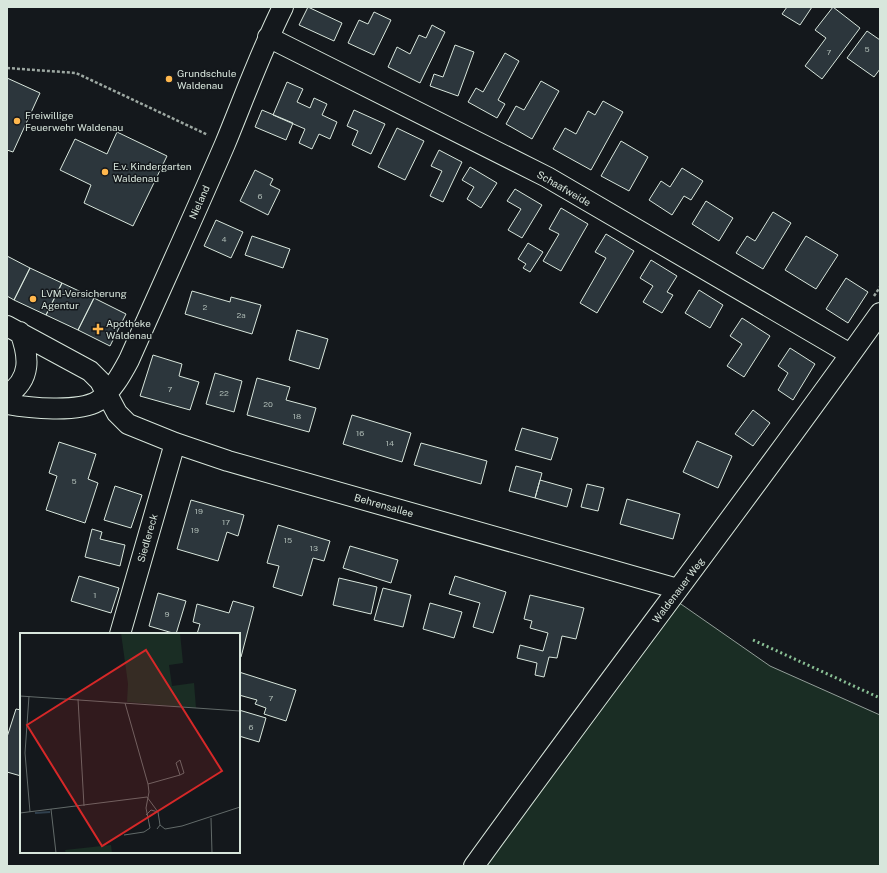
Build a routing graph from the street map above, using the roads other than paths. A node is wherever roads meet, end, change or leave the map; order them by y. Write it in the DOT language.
graph roads {
  1 [pos="283,7"];
  2 [pos="268,37"];
  3 [pos="880,313"];
  4 [pos="13,329"];
  5 [pos="850,354"];
  6 [pos="7,394"];
  7 [pos="107,394"];
  8 [pos="7,404"];
  9 [pos="175,443"];
  10 [pos="678,589"];
  11 [pos="120,633"];
  12 [pos="474,866"];
  1 -- 2 [label="street, Nieland"];
  2 -- 5 [label="street, Schaafweide"];
  2 -- 7 [label="street, Nieland"];
  3 -- 5 [label="street, Waldenauer Weg"];
  4 -- 6 [label="street"];
  4 -- 7 [label="street, Behrensallee"];
  5 -- 10 [label="street, Waldenauer Weg"];
  7 -- 8 [label="street"];
  7 -- 9 [label="street, Behrensallee"];
  9 -- 10 [label="street, Behrensallee"];
  9 -- 11 [label="street, Siedlereck"];
  10 -- 12 [label="street, Waldenauer Weg"];
}
